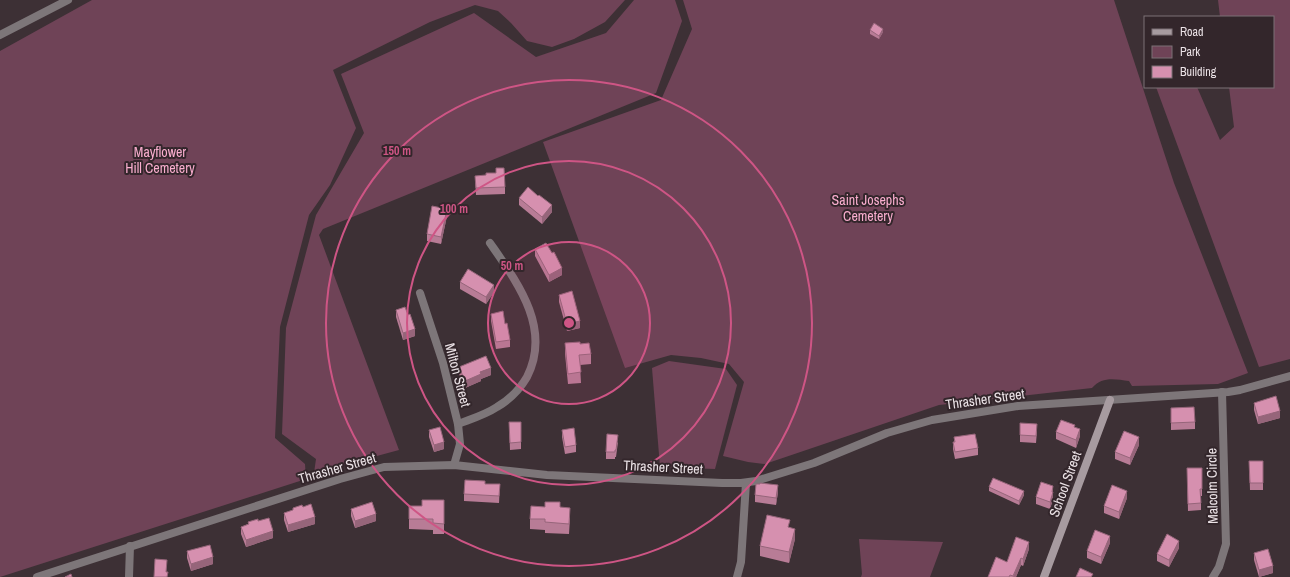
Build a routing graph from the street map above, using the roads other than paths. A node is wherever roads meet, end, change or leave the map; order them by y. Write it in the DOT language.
graph roads {
  1 [pos="68,0"];
  2 [pos="0,35"];
  3 [pos="490,243"];
  4 [pos="420,293"];
  5 [pos="1290,376"];
  6 [pos="1222,392"];
  7 [pos="1110,400"];
  8 [pos="458,424"];
  9 [pos="454,465"];
  10 [pos="746,483"];
  11 [pos="130,546"];
  12 [pos="38,577"];
  13 [pos="129,577"];
  14 [pos="737,577"];
  15 [pos="1044,577"];
  16 [pos="1213,577"];
  1 -- 2 [label="street"];
  3 -- 8 [label="street"];
  4 -- 8 [label="street, Milton Street"];
  5 -- 6 [label="street, Thrasher Street"];
  6 -- 7 [label="street, Thrasher Street"];
  6 -- 16 [label="street, Malcolm Circle"];
  7 -- 10 [label="street, Thrasher Street"];
  7 -- 15 [label="street, School Street"];
  8 -- 9 [label="street, Milton Street"];
  9 -- 10 [label="street, Thrasher Street"];
  9 -- 11 [label="street, Thrasher Street"];
  10 -- 14 [label="street"];
  11 -- 12 [label="street, Thrasher Street"];
  11 -- 13 [label="street"];
}
